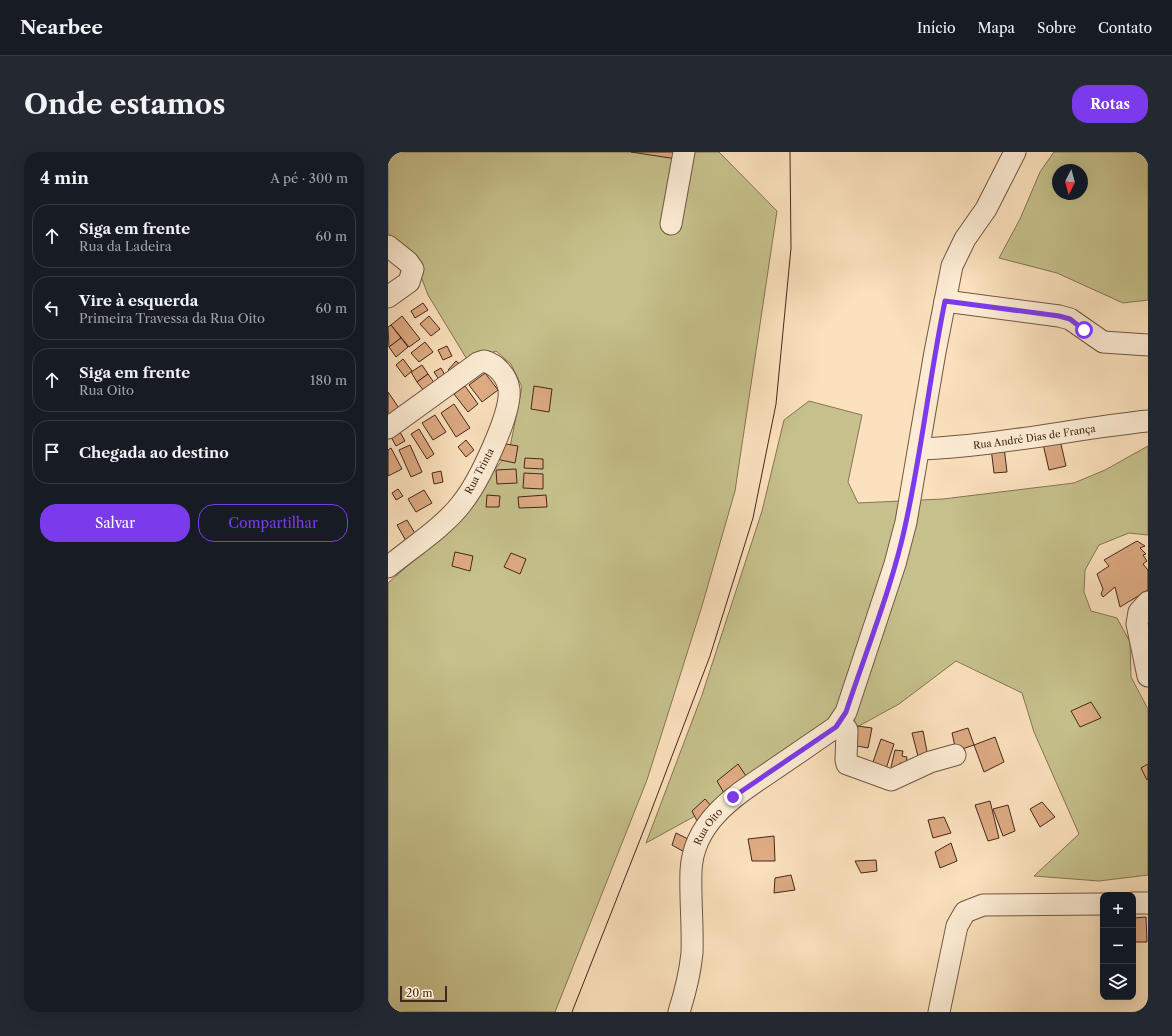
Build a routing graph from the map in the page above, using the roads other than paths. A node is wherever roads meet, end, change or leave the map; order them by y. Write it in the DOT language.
graph roads {
  1 [pos="684,152"];
  2 [pos="1015,152"];
  3 [pos="671,224"];
  4 [pos="388,246"];
  5 [pos="388,297"];
  6 [pos="945,301"];
  7 [pos="1148,345"];
  8 [pos="1148,420"];
  9 [pos="388,428"];
  10 [pos="920,449"];
  11 [pos="388,567"];
  12 [pos="1148,602"];
  13 [pos="1148,676"];
  14 [pos="841,721"];
  15 [pos="955,754"];
  16 [pos="1136,903"];
  17 [pos="1148,903"];
  18 [pos="1100,904"];
  19 [pos="679,1012"];
  20 [pos="938,1012"];
  1 -- 3 [label="street"];
  2 -- 6 [label="street, Rua Oito"];
  4 -- 5 [label="street"];
  6 -- 7 [label="street"];
  6 -- 10 [label="street, Rua Oito"];
  8 -- 10 [label="street, Rua André Dias de França"];
  9 -- 11 [label="street, Rua Trinta"];
  10 -- 14 [label="street, Rua Oito"];
  12 -- 13 [label="street"];
  14 -- 15 [label="street"];
  14 -- 19 [label="street, Rua Oito"];
  16 -- 17 [label="street"];
  18 -- 20 [label="street"];
}
